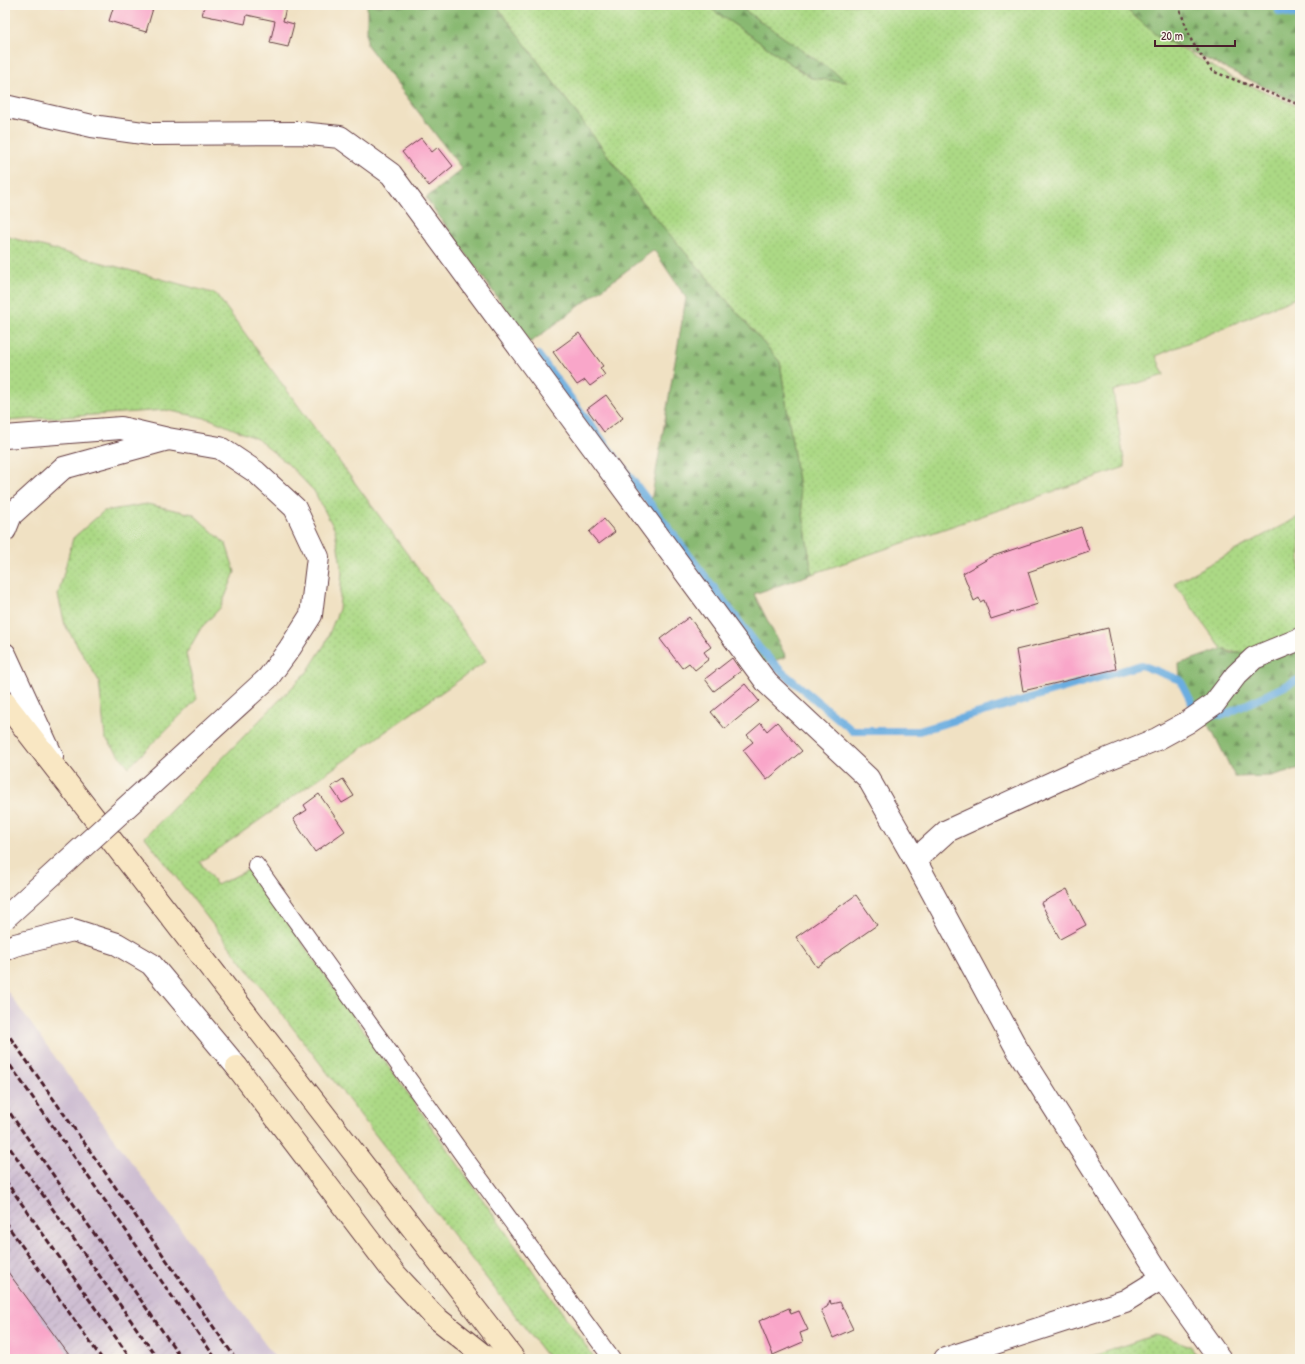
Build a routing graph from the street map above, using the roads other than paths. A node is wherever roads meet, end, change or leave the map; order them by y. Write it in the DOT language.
graph roads {
  1 [pos="5,106"];
  2 [pos="5,437"];
  3 [pos="168,439"];
  4 [pos="5,530"];
  5 [pos="1300,639"];
  6 [pos="5,654"];
  7 [pos="5,703"];
  8 [pos="59,772"];
  9 [pos="915,860"];
  10 [pos="256,864"];
  11 [pos="5,918"];
  12 [pos="5,950"];
  13 [pos="238,1067"];
  14 [pos="1162,1278"];
  15 [pos="488,1359"];
  16 [pos="514,1359"];
  17 [pos="612,1359"];
  18 [pos="945,1359"];
  19 [pos="1220,1359"];
  1 -- 9 [label="street"];
  2 -- 3 [label="street"];
  3 -- 4 [label="street"];
  3 -- 11 [label="street, bridge"];
  5 -- 9 [label="street"];
  6 -- 8 [label="street"];
  7 -- 8 [label="main road"];
  8 -- 16 [label="main road"];
  9 -- 14 [label="street"];
  10 -- 17 [label="lane"];
  12 -- 13 [label="street"];
  13 -- 15 [label="main road"];
  14 -- 18 [label="street"];
  14 -- 19 [label="street"];
}
